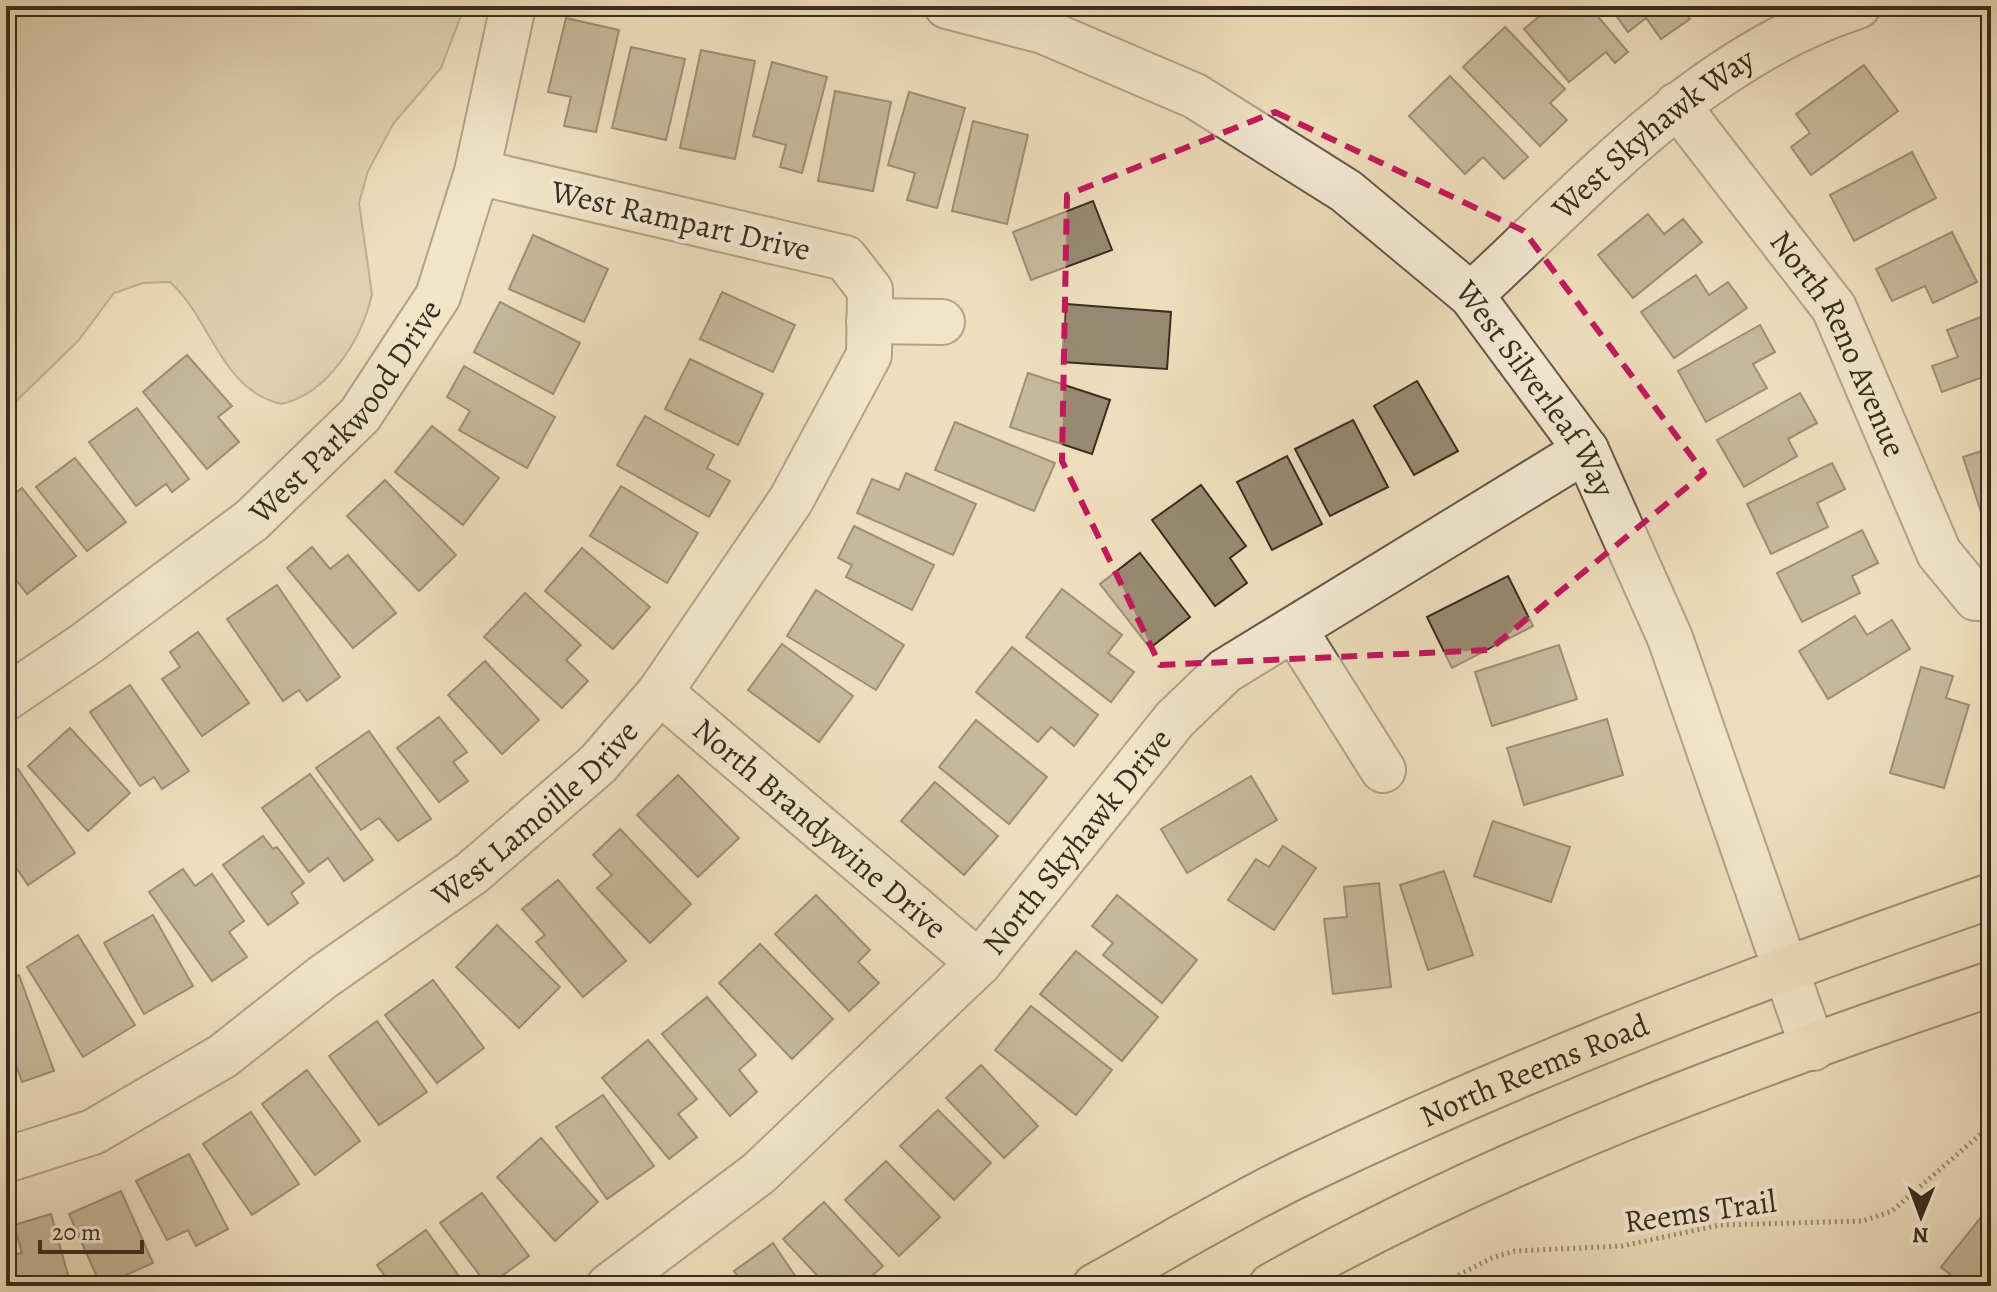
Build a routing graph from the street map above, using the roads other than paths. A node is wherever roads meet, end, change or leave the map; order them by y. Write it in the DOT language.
graph roads {
  1 [pos="513,6"];
  2 [pos="947,6"];
  3 [pos="1858,6"];
  4 [pos="1677,105"];
  5 [pos="477,172"];
  6 [pos="1471,295"];
  7 [pos="870,306"];
  8 [pos="942,322"];
  9 [pos="1586,450"];
  10 [pos="1983,597"];
  11 [pos="1294,629"];
  12 [pos="660,692"];
  13 [pos="6,698"];
  14 [pos="1383,770"];
  15 [pos="1991,896"];
  16 [pos="979,963"];
  17 [pos="1787,967"];
  18 [pos="1991,984"];
  19 [pos="1813,1048"];
  20 [pos="6,1160"];
  21 [pos="609,1286"];
  22 [pos="1095,1286"];
  23 [pos="1271,1286"];
  1 -- 5 [label="street, West Parkwood Drive"];
  2 -- 6 [label="street, West Silverleaf Way"];
  3 -- 4 [label="street, West Skyhawk Way"];
  4 -- 6 [label="street, West Skyhawk Way"];
  4 -- 10 [label="street, North Reno Avenue"];
  5 -- 7 [label="street, West Rampart Drive"];
  5 -- 13 [label="street, West Parkwood Drive"];
  6 -- 9 [label="street, West Silverleaf Way"];
  7 -- 8 [label="street"];
  7 -- 12 [label="street, West Lamoille Drive"];
  9 -- 11 [label="street, North Skyhawk Drive"];
  9 -- 17 [label="street, West Silverleaf Way"];
  11 -- 14 [label="street"];
  11 -- 16 [label="street, North Skyhawk Drive"];
  12 -- 16 [label="street, North Brandywine Drive"];
  12 -- 20 [label="street, West Lamoille Drive"];
  15 -- 17 [label="main road, North Reems Road"];
  16 -- 21 [label="street, North Skyhawk Drive"];
  17 -- 19 [label="street, West Silverleaf Way"];
  17 -- 22 [label="main road, North Reems Road"];
  18 -- 19 [label="main road"];
  19 -- 23 [label="main road"];
}
